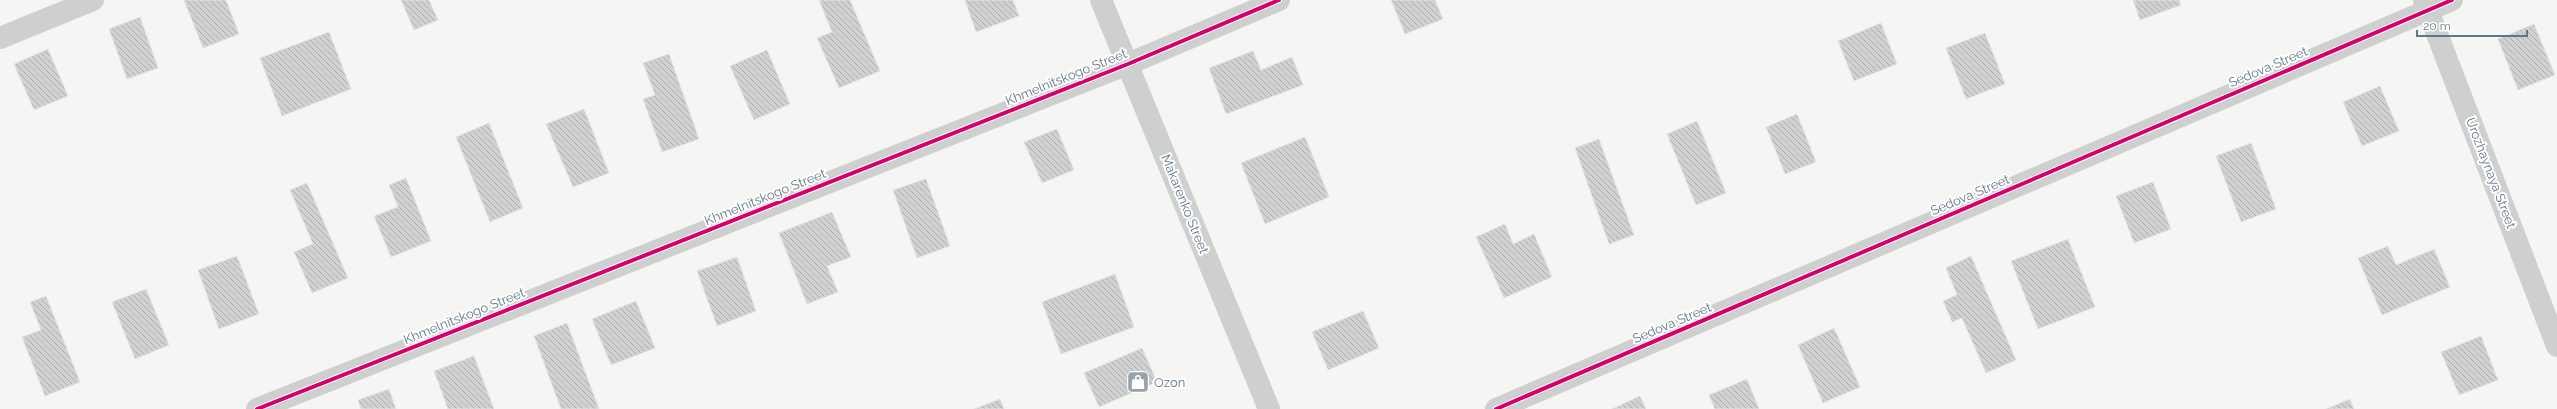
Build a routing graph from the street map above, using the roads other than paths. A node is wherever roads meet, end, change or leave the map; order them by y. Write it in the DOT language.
graph roads {
  1 [pos="93,0"];
  2 [pos="1101,0"];
  3 [pos="1279,0"];
  4 [pos="2452,0"];
  5 [pos="2426,5"];
  6 [pos="0,38"];
  7 [pos="1128,64"];
  8 [pos="2557,346"];
  9 [pos="257,409"];
  10 [pos="1269,409"];
  11 [pos="1496,409"];
  1 -- 6 [label="street"];
  2 -- 7 [label="street, Makarenko Street"];
  3 -- 7 [label="street, Khmelnitskogo Street"];
  4 -- 5 [label="street, Sedova Street"];
  5 -- 8 [label="street, Urozhaynaya Street"];
  5 -- 11 [label="street, Sedova Street"];
  7 -- 9 [label="street, Khmelnitskogo Street"];
  7 -- 10 [label="street, Makarenko Street"];
}
